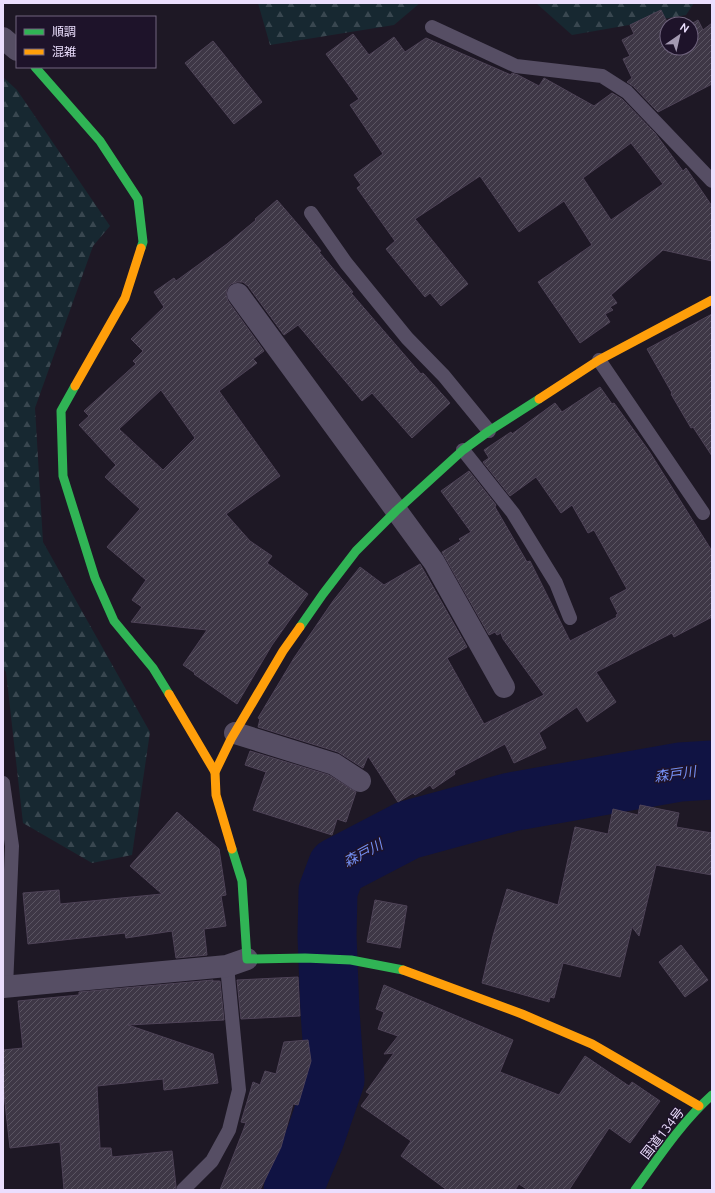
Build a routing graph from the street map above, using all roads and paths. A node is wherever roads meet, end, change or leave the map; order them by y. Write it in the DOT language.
graph roads {
  1 [pos="432,26"];
  2 [pos="3,38"];
  3 [pos="16,49"];
  4 [pos="35,68"];
  5 [pos="712,181"];
  6 [pos="311,213"];
  7 [pos="238,294"];
  8 [pos="710,306"];
  9 [pos="599,360"];
  10 [pos="489,431"];
  11 [pos="463,450"];
  12 [pos="396,511"];
  13 [pos="703,513"];
  14 [pos="570,618"];
  15 [pos="504,687"];
  16 [pos="235,733"];
  17 [pos="215,772"];
  18 [pos="360,781"];
  19 [pos="3,783"];
  20 [pos="237,963"];
  21 [pos="5,987"];
  22 [pos="712,1095"];
  23 [pos="705,1107"];
  24 [pos="183,1190"];
  25 [pos="635,1190"];
  1 -- 5 [label="lane"];
  2 -- 3 [label="street"];
  4 -- 17 [label="main road"];
  6 -- 10 [label="lane"];
  7 -- 12 [label="street"];
  8 -- 9 [label="main road"];
  9 -- 10 [label="main road"];
  9 -- 13 [label="lane"];
  10 -- 11 [label="main road"];
  11 -- 12 [label="main road"];
  11 -- 14 [label="lane"];
  12 -- 15 [label="street"];
  12 -- 16 [label="main road"];
  16 -- 17 [label="main road"];
  16 -- 18 [label="street"];
  17 -- 20 [label="main road"];
  19 -- 21 [label="lane"];
  20 -- 21 [label="street"];
  20 -- 23 [label="main road"];
  20 -- 24 [label="lane"];
  22 -- 23 [label="main road, 国道134号"];
  23 -- 25 [label="main road, 国道134号"];
}
